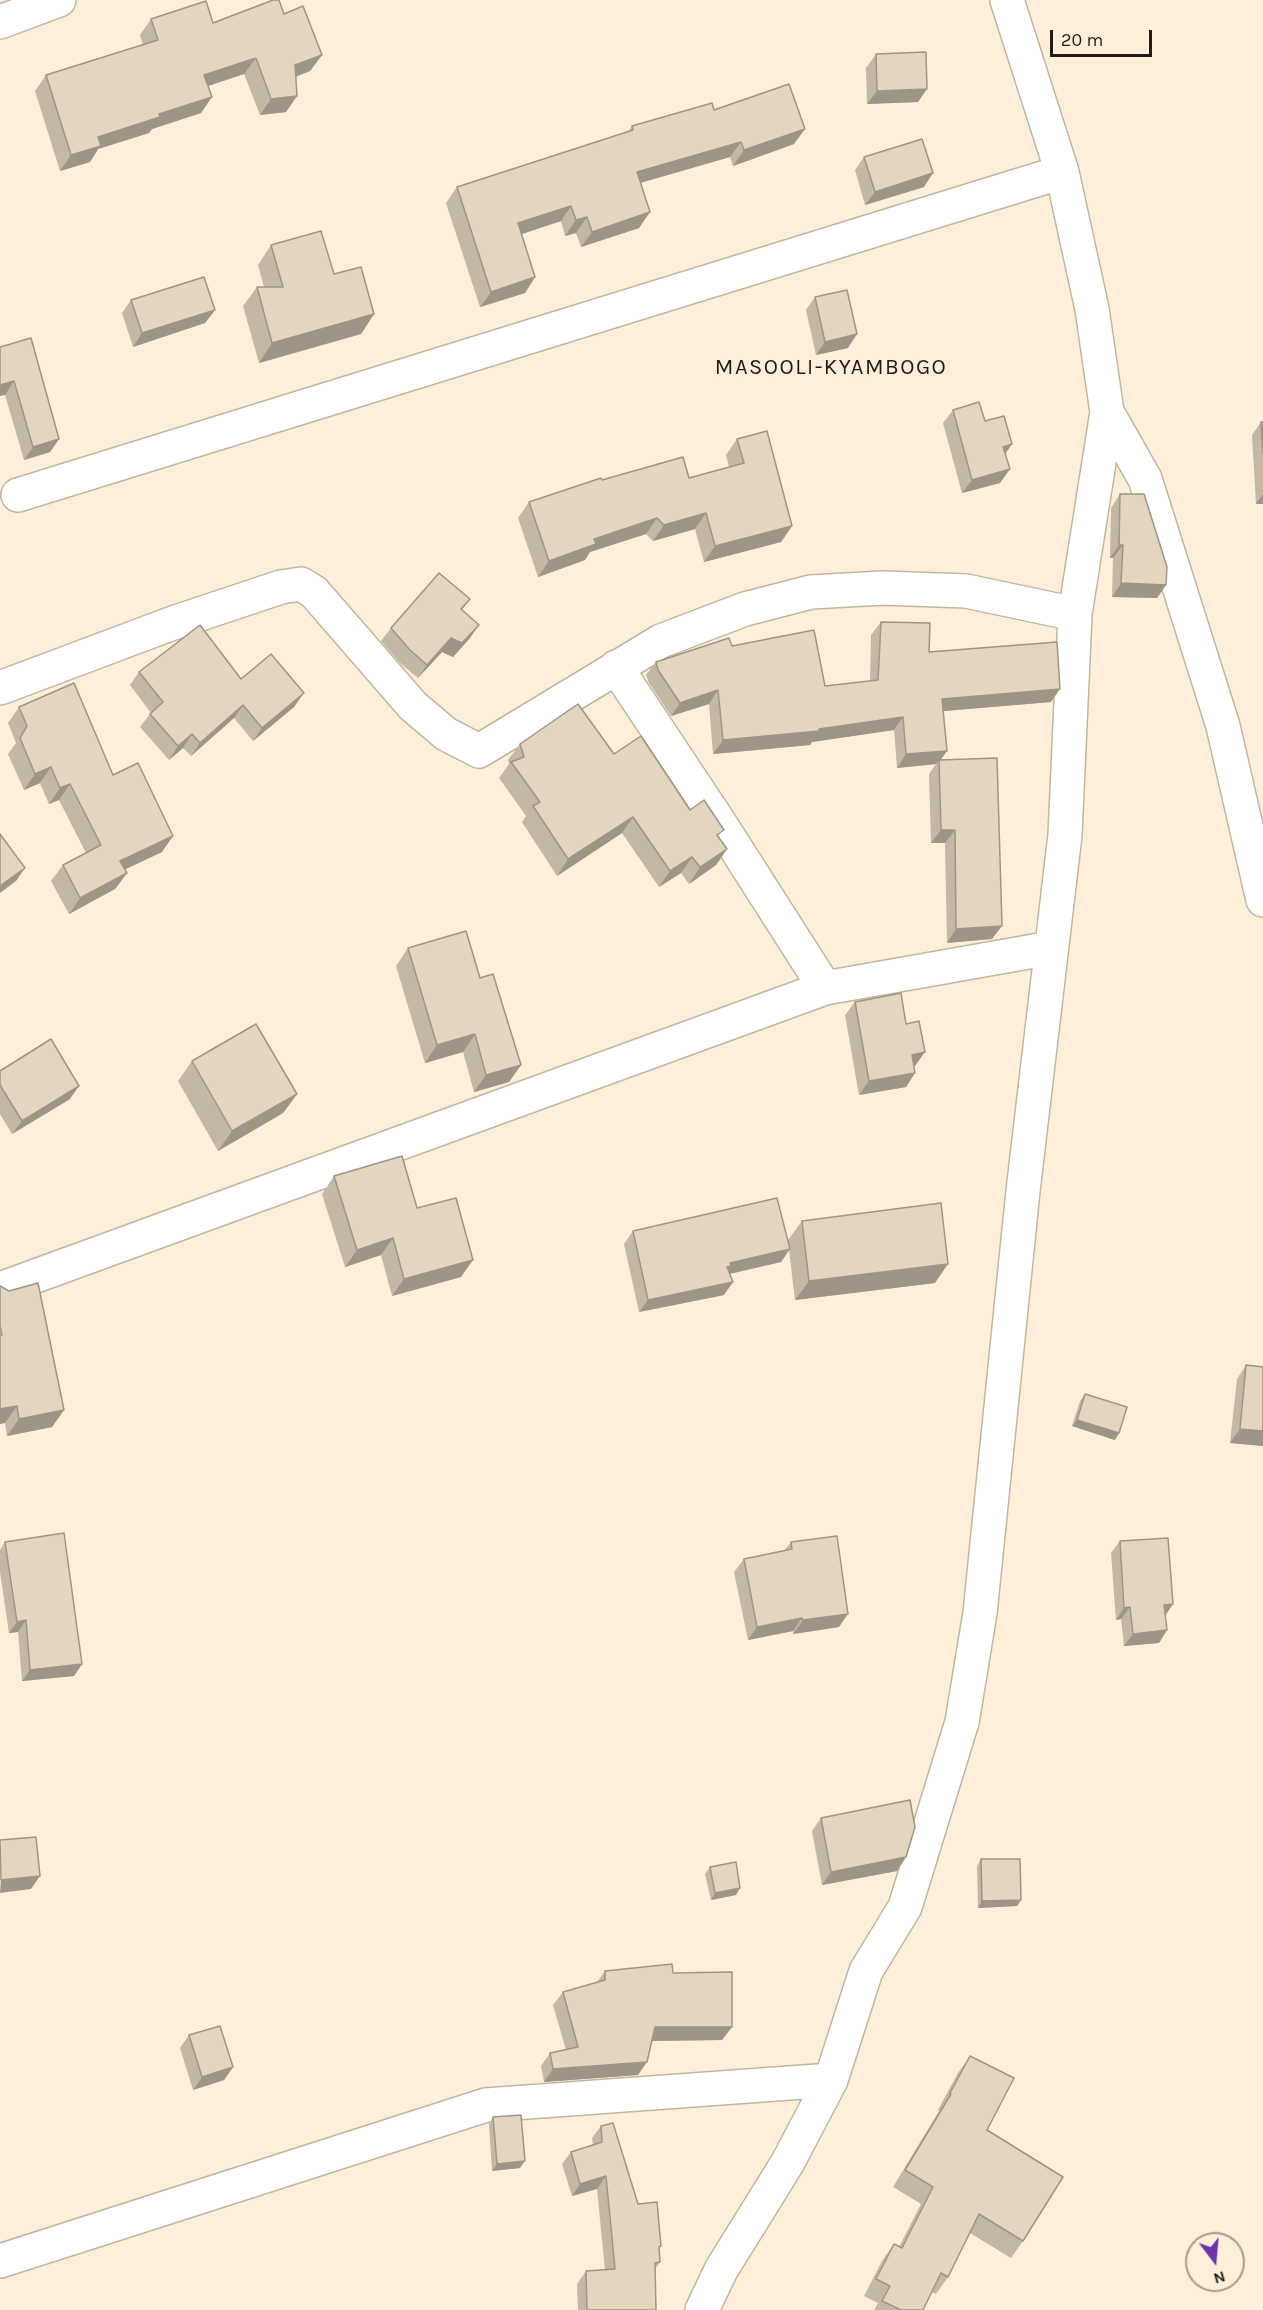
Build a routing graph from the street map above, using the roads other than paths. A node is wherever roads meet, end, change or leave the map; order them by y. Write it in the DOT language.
graph roads {
  1 [pos="59,0"];
  2 [pos="1008,0"];
  3 [pos="0,22"];
  4 [pos="1062,172"];
  5 [pos="1107,412"];
  6 [pos="18,495"];
  7 [pos="1075,614"];
  8 [pos="616,666"];
  9 [pos="0,688"];
  10 [pos="1263,900"];
  11 [pos="1052,948"];
  12 [pos="825,988"];
  13 [pos="0,1289"];
  14 [pos="831,2080"];
  15 [pos="0,2261"];
  16 [pos="702,2310"];
  1 -- 3 [label="street"];
  2 -- 4 [label="street"];
  4 -- 5 [label="street"];
  4 -- 6 [label="street"];
  5 -- 7 [label="street"];
  5 -- 10 [label="street"];
  7 -- 8 [label="street"];
  7 -- 11 [label="street"];
  8 -- 9 [label="street"];
  8 -- 12 [label="street"];
  11 -- 12 [label="street"];
  11 -- 14 [label="street"];
  12 -- 13 [label="street"];
  14 -- 15 [label="street"];
  14 -- 16 [label="street"];
}
